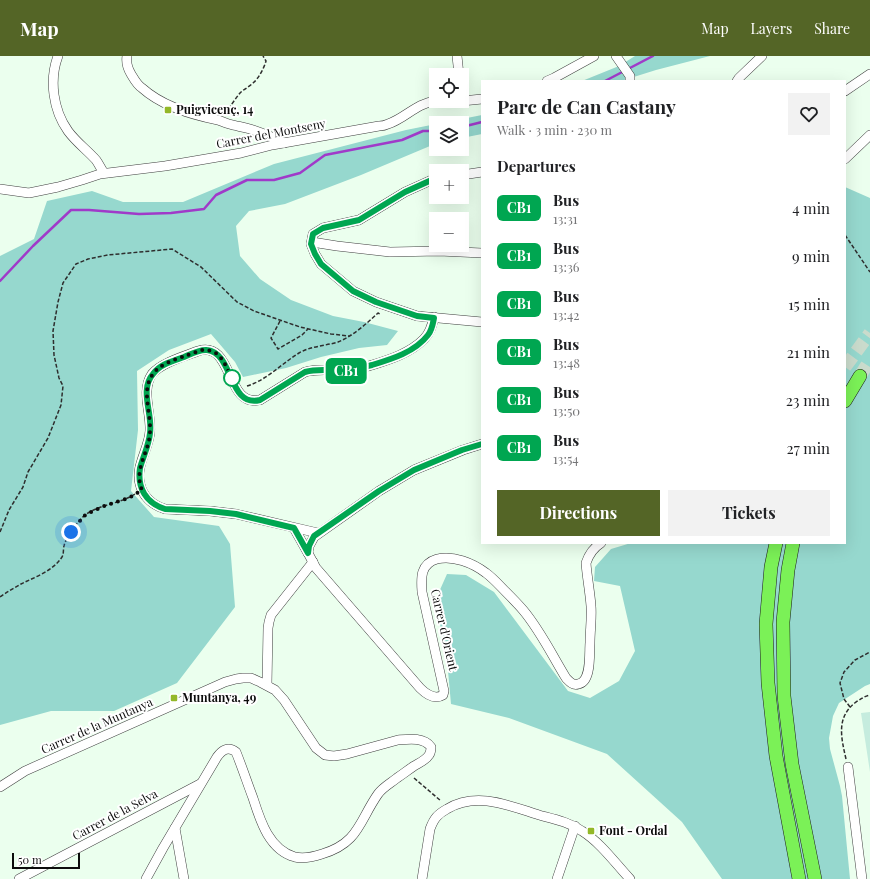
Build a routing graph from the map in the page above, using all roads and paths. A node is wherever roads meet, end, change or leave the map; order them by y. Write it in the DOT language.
graph roads {
  1 [pos="58,56"];
  2 [pos="127,56"];
  3 [pos="263,56"];
  4 [pos="457,56"];
  5 [pos="594,56"];
  6 [pos="616,56"];
  7 [pos="762,56"];
  8 [pos="458,68"];
  9 [pos="870,74"];
  10 [pos="549,80"];
  11 [pos="630,80"];
  12 [pos="738,80"];
  13 [pos="846,90"];
  14 [pos="481,99"];
  15 [pos="469,100"];
  16 [pos="429,101"];
  17 [pos="219,120"];
  18 [pos="870,135"];
  19 [pos="284,143"];
  20 [pos="846,158"];
  21 [pos="481,172"];
  22 [pos="104,173"];
  23 [pos="469,173"];
  24 [pos="429,181"];
  25 [pos="0,189"];
  26 [pos="846,236"];
  27 [pos="312,242"];
  28 [pos="481,253"];
  29 [pos="870,272"];
  30 [pos="385,315"];
  31 [pos="434,318"];
  32 [pos="280,320"];
  33 [pos="481,322"];
  34 [pos="308,329"];
  35 [pos="349,336"];
  36 [pos="860,376"];
  37 [pos="237,389"];
  38 [pos="846,399"];
  39 [pos="481,444"];
  40 [pos="142,490"];
  41 [pos="294,528"];
  42 [pos="0,532"];
  43 [pos="318,533"];
  44 [pos="599,544"];
  45 [pos="776,544"];
  46 [pos="793,544"];
  47 [pos="308,553"];
  48 [pos="312,562"];
  49 [pos="0,597"];
  50 [pos="870,652"];
  51 [pos="267,685"];
  52 [pos="870,695"];
  53 [pos="850,707"];
  54 [pos="848,767"];
  55 [pos="406,771"];
  56 [pos="202,784"];
  57 [pos="0,787"];
  58 [pos="449,808"];
  59 [pos="575,826"];
  60 [pos="175,828"];
  61 [pos="19,879"];
  62 [pos="146,879"];
  63 [pos="184,879"];
  64 [pos="422,879"];
  65 [pos="556,879"];
  66 [pos="630,879"];
  67 [pos="799,879"];
  68 [pos="815,879"];
  69 [pos="862,879"];
  1 -- 22 [label="street"];
  2 -- 17 [label="street"];
  3 -- 17 [label="path"];
  4 -- 8 [label="street"];
  5 -- 10 [label="street"];
  6 -- 11 [label="street"];
  7 -- 12 [label="street"];
  9 -- 13 [label="street"];
  14 -- 15 [label="street"];
  16 -- 19 [label="street, Carrer del Montseny"];
  17 -- 19 [label="street"];
  18 -- 20 [label="street"];
  19 -- 22 [label="street, Carrer del Montseny"];
  21 -- 23 [label="street"];
  22 -- 25 [label="street, Carrer del Montseny"];
  24 -- 27 [label="street"];
  26 -- 29 [label="path"];
  27 -- 28 [label="street"];
  27 -- 31 [label="street"];
  30 -- 35 [label="path"];
  31 -- 33 [label="street"];
  31 -- 37 [label="street"];
  32 -- 34 [label="path"];
  32 -- 34 [label="path"];
  32 -- 42 [label="path"];
  34 -- 35 [label="path"];
  35 -- 37 [label="path"];
  36 -- 38 [label="highway"];
  37 -- 40 [label="street"];
  39 -- 43 [label="street"];
  40 -- 41 [label="street"];
  40 -- 49 [label="path"];
  41 -- 43 [label="street"];
  41 -- 47 [label="street, Carrer d'Orient"];
  43 -- 47 [label="street"];
  44 -- 48 [label="street, Carrer d'Orient"];
  45 -- 67 [label="highway"];
  46 -- 68 [label="highway"];
  47 -- 48 [label="street, Carrer d'Orient"];
  48 -- 51 [label="street"];
  50 -- 53 [label="path"];
  51 -- 55 [label="street, Carrer de la Muntanya"];
  51 -- 57 [label="street, Carrer de la Muntanya"];
  52 -- 53 [label="path"];
  53 -- 54 [label="path"];
  54 -- 69 [label="street"];
  55 -- 56 [label="street, Carrer de la Muntanya"];
  55 -- 58 [label="path"];
  56 -- 60 [label="street, Carrer de la Muntanya"];
  56 -- 61 [label="street, Carrer de la Selva"];
  58 -- 59 [label="street"];
  58 -- 64 [label="street"];
  59 -- 65 [label="street"];
  59 -- 66 [label="street"];
  60 -- 62 [label="street, Carrer de la Muntanya"];
  60 -- 63 [label="street"];
}
